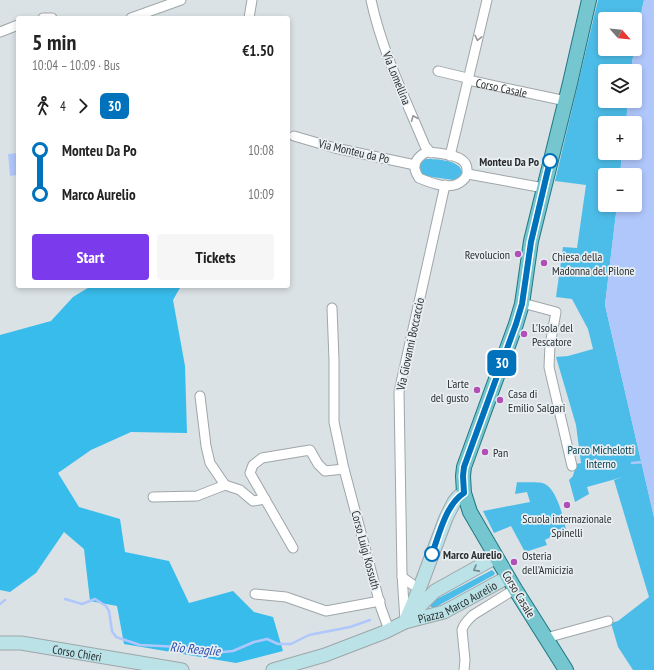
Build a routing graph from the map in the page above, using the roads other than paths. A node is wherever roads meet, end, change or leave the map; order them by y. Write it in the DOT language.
graph roads {
  1 [pos="181,0"];
  2 [pos="252,0"];
  3 [pos="371,0"];
  4 [pos="486,0"];
  5 [pos="589,0"];
  6 [pos="137,16"];
  7 [pos="249,16"];
  8 [pos="16,26"];
  9 [pos="0,32"];
  10 [pos="438,70"];
  11 [pos="468,80"];
  12 [pos="566,101"];
  13 [pos="294,136"];
  14 [pos="431,152"];
  15 [pos="450,156"];
  16 [pos="415,165"];
  17 [pos="468,174"];
  18 [pos="445,185"];
  19 [pos="544,188"];
  20 [pos="522,304"];
  21 [pos="332,308"];
  22 [pos="200,396"];
  23 [pos="572,466"];
  24 [pos="344,469"];
  25 [pos="225,485"];
  26 [pos="464,493"];
  27 [pos="153,497"];
  28 [pos="265,499"];
  29 [pos="293,548"];
  30 [pos="496,557"];
  31 [pos="402,577"];
  32 [pos="508,577"];
  33 [pos="420,587"];
  34 [pos="441,587"];
  35 [pos="515,589"];
  36 [pos="255,594"];
  37 [pos="380,601"];
  38 [pos="608,621"];
  39 [pos="405,622"];
  40 [pos="389,630"];
  41 [pos="546,638"];
  42 [pos="0,643"];
  43 [pos="152,667"];
  44 [pos="182,670"];
  45 [pos="273,670"];
  46 [pos="464,670"];
  47 [pos="566,670"];
  1 -- 6 [label="street"];
  2 -- 7 [label="street"];
  14 -- 3 [label="street, Via Lomellina, one-way"];
  4 -- 11 [label="street, one-way"];
  5 -- 12 [label="main road, Corso Casale"];
  8 -- 9 [label="street"];
  10 -- 11 [label="street, Corso Casale"];
  11 -- 12 [label="street, Corso Casale"];
  11 -- 15 [label="street"];
  12 -- 19 [label="main road, Corso Casale"];
  13 -- 16 [label="street, Via Monteu da Po"];
  14 -- 15 [label="street"];
  14 -- 16 [label="street"];
  15 -- 17 [label="street"];
  16 -- 18 [label="street"];
  17 -- 18 [label="street"];
  17 -- 19 [label="street"];
  18 -- 31 [label="street, Via Giovanni Boccaccio"];
  19 -- 20 [label="main road, Corso Casale"];
  20 -- 23 [label="street"];
  20 -- 26 [label="main road, Corso Casale"];
  21 -- 24 [label="street, Corso Luigi Kossuth"];
  22 -- 25 [label="street"];
  24 -- 28 [label="street"];
  24 -- 37 [label="street, Corso Luigi Kossuth"];
  25 -- 27 [label="street"];
  25 -- 28 [label="street"];
  26 -- 30 [label="main road, Corso Casale"];
  26 -- 33 [label="main road, Piazza Marco Aurelio"];
  28 -- 29 [label="street"];
  30 -- 32 [label="main road, Corso Casale"];
  30 -- 34 [label="main road, Piazza Marco Aurelio, one-way"];
  31 -- 33 [label="street"];
  31 -- 39 [label="street, Via Giovanni Boccaccio"];
  32 -- 35 [label="main road, Corso Casale"];
  32 -- 39 [label="main road, Piazza Marco Aurelio"];
  33 -- 34 [label="main road, Piazza Marco Aurelio"];
  33 -- 39 [label="main road, Piazza Marco Aurelio"];
  34 -- 39 [label="main road, Piazza Marco Aurelio"];
  35 -- 41 [label="main road, Corso Casale"];
  35 -- 46 [label="street"];
  36 -- 37 [label="street"];
  37 -- 40 [label="street, Corso Luigi Kossuth"];
  38 -- 41 [label="street"];
  39 -- 40 [label="main road"];
  40 -- 45 [label="main road"];
  41 -- 47 [label="main road, Corso Casale"];
  42 -- 43 [label="main road, Corso Chieri"];
  43 -- 44 [label="main road, Corso Chieri"];
}
